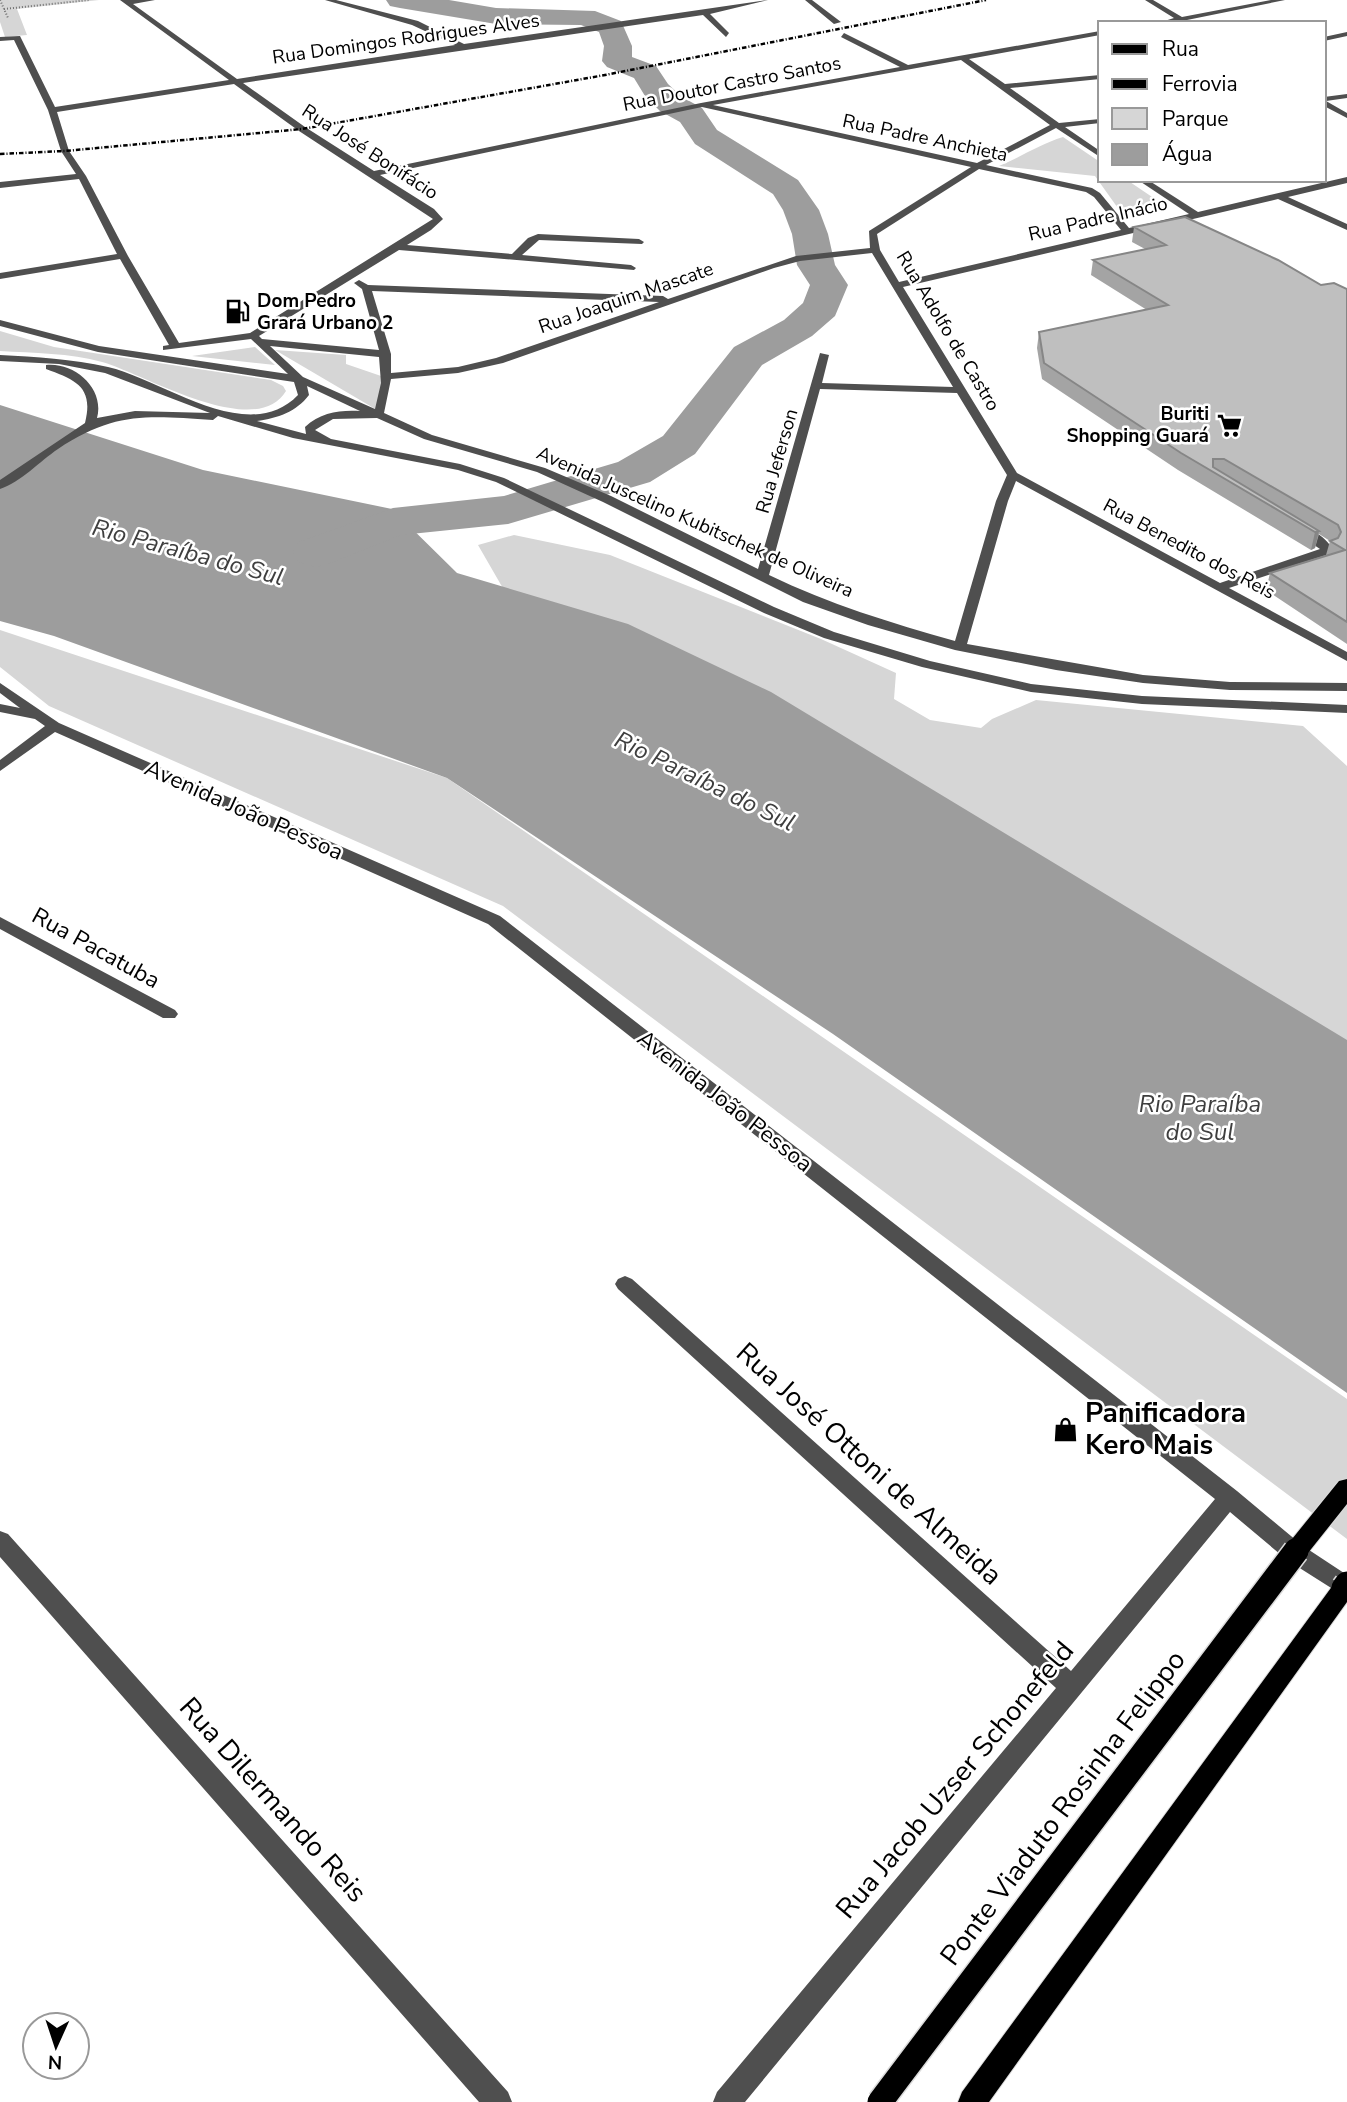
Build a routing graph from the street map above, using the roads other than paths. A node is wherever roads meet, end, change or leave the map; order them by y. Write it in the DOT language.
graph roads {
  1 [pos="152,0"];
  2 [pos="328,0"];
  3 [pos="699,0"];
  4 [pos="765,0"];
  5 [pos="808,0"];
  6 [pos="1148,0"];
  7 [pos="1282,0"];
  8 [pos="124,1"];
  9 [pos="714,10"];
  10 [pos="704,12"];
  11 [pos="1184,21"];
  12 [pos="837,22"];
  13 [pos="1098,33"];
  14 [pos="1347,34"];
  15 [pos="726,35"];
  16 [pos="844,35"];
  17 [pos="1326,38"];
  18 [pos="0,40"];
  19 [pos="463,46"];
  20 [pos="961,57"];
  21 [pos="906,67"];
  22 [pos="1098,76"];
  23 [pos="235,81"];
  24 [pos="1005,86"];
  25 [pos="1347,96"];
  26 [pos="1326,101"];
  27 [pos="1326,102"];
  28 [pos="701,105"];
  29 [pos="52,110"];
  30 [pos="1347,116"];
  31 [pos="1098,121"];
  32 [pos="1054,126"];
  33 [pos="1098,154"];
  34 [pos="976,167"];
  35 [pos="370,174"];
  36 [pos="82,176"];
  37 [pos="1347,180"];
  38 [pos="1145,182"];
  39 [pos="0,185"];
  40 [pos="1277,195"];
  41 [pos="1195,214"];
  42 [pos="1347,227"];
  43 [pos="1126,230"];
  44 [pos="639,242"];
  45 [pos="398,247"];
  46 [pos="875,250"];
  47 [pos="123,256"];
  48 [pos="515,257"];
  49 [pos="631,268"];
  50 [pos="0,276"];
  51 [pos="350,277"];
  52 [pos="898,285"];
  53 [pos="366,288"];
  54 [pos="671,299"];
  55 [pos="0,323"];
  56 [pos="257,339"];
  57 [pos="176,347"];
  58 [pos="120,352"];
  59 [pos="386,354"];
  60 [pos="824,355"];
  61 [pos="0,358"];
  62 [pos="388,376"];
  63 [pos="299,379"];
  64 [pos="817,386"];
  65 [pos="961,390"];
  66 [pos="378,415"];
  67 [pos="237,418"];
  68 [pos="88,426"];
  69 [pos="358,448"];
  70 [pos="1013,475"];
  71 [pos="0,485"];
  72 [pos="1281,519"];
  73 [pos="762,576"];
  74 [pos="1219,587"];
  75 [pos="960,647"];
  76 [pos="1347,657"];
  77 [pos="0,687"];
  78 [pos="1347,687"];
  79 [pos="0,708"];
  80 [pos="1347,709"];
  81 [pos="48,721"];
  82 [pos="0,767"];
  83 [pos="0,922"];
  84 [pos="169,1014"];
  85 [pos="625,1284"];
  86 [pos="1347,1488"];
  87 [pos="1229,1498"];
  88 [pos="0,1541"];
  89 [pos="1346,1587"];
  90 [pos="1073,1688"];
  91 [pos="498,2102"];
  92 [pos="727,2102"];
  93 [pos="880,2102"];
  94 [pos="972,2102"];
  1 -- 8 [label="street"];
  2 -- 19 [label="street"];
  3 -- 9 [label="street"];
  4 -- 9 [label="street, Rua Domingos Rodrigues Alves"];
  5 -- 12 [label="street"];
  6 -- 11 [label="street"];
  7 -- 11 [label="street"];
  8 -- 23 [label="street, Rua José Bonifácio"];
  9 -- 10 [label="street, Rua Domingos Rodrigues Alves"];
  10 -- 15 [label="street"];
  10 -- 19 [label="street, Rua Domingos Rodrigues Alves"];
  13 -- 20 [label="street, Rua Doutor Castro Santos"];
  14 -- 17 [label="street"];
  16 -- 21 [label="street"];
  18 -- 29 [label="street"];
  19 -- 23 [label="street, Rua Domingos Rodrigues Alves"];
  20 -- 21 [label="street, Rua Doutor Castro Santos"];
  20 -- 24 [label="street"];
  21 -- 28 [label="street, Rua Doutor Castro Santos"];
  22 -- 24 [label="street"];
  23 -- 29 [label="street, Rua Domingos Rodrigues Alves"];
  23 -- 35 [label="street, Rua José Bonifácio"];
  24 -- 32 [label="street"];
  25 -- 26 [label="street"];
  27 -- 30 [label="street"];
  28 -- 34 [label="street, Rua Padre Anchieta"];
  28 -- 35 [label="street, Rua Doutor Castro Santos"];
  29 -- 36 [label="street"];
  31 -- 32 [label="street"];
  32 -- 33 [label="street"];
  32 -- 34 [label="street, Rua Adolfo de Castro"];
  34 -- 43 [label="street, Rua Padre Anchieta"];
  34 -- 46 [label="street, Rua Adolfo de Castro"];
  35 -- 45 [label="street, Rua José Bonifácio"];
  36 -- 39 [label="street"];
  36 -- 47 [label="street"];
  37 -- 40 [label="street, Rua Padre Inácio"];
  38 -- 41 [label="street"];
  40 -- 41 [label="street, Rua Padre Inácio"];
  40 -- 42 [label="street"];
  41 -- 43 [label="street, Rua Padre Inácio"];
  43 -- 52 [label="street, Rua Padre Inácio"];
  44 -- 48 [label="street"];
  45 -- 48 [label="street"];
  45 -- 51 [label="street, Rua José Bonifácio"];
  46 -- 52 [label="street, Rua Adolfo de Castro"];
  46 -- 54 [label="street, Rua Joaquim Mascate"];
  47 -- 50 [label="street"];
  47 -- 57 [label="street"];
  48 -- 49 [label="street"];
  51 -- 53 [label="street"];
  51 -- 56 [label="street, Rua José Bonifácio"];
  52 -- 65 [label="street, Rua Adolfo de Castro"];
  53 -- 54 [label="street"];
  53 -- 59 [label="street"];
  54 -- 62 [label="street, Rua Joaquim Mascate"];
  55 -- 58 [label="street, Avenida Juscelino Kubitschek de Oliveira"];
  56 -- 57 [label="street"];
  56 -- 59 [label="street"];
  56 -- 63 [label="street"];
  57 -- 58 [label="street"];
  58 -- 63 [label="street, Avenida Juscelino Kubitschek de Oliveira"];
  59 -- 62 [label="street"];
  60 -- 64 [label="street, Rua Jeferson"];
  61 -- 67 [label="street, Avenida Juscelino Kubitschek de Oliveira"];
  61 -- 68 [label="street"];
  62 -- 66 [label="street"];
  63 -- 66 [label="street, Avenida Juscelino Kubitschek de Oliveira"];
  63 -- 67 [label="street"];
  64 -- 65 [label="street"];
  64 -- 73 [label="street, Rua Jeferson"];
  65 -- 70 [label="street, Rua Adolfo de Castro"];
  66 -- 69 [label="street"];
  66 -- 73 [label="street, Avenida Juscelino Kubitschek de Oliveira"];
  67 -- 68 [label="street"];
  67 -- 69 [label="street, Avenida Juscelino Kubitschek de Oliveira"];
  68 -- 71 [label="street"];
  69 -- 80 [label="street, Avenida Juscelino Kubitschek de Oliveira"];
  70 -- 74 [label="street, Rua Benedito dos Reis"];
  70 -- 75 [label="street"];
  72 -- 74 [label="street"];
  73 -- 75 [label="street, Avenida Juscelino Kubitschek de Oliveira"];
  74 -- 76 [label="street, Rua Benedito dos Reis"];
  75 -- 78 [label="street, Avenida Juscelino Kubitschek de Oliveira"];
  77 -- 81 [label="street, Avenida João Pessoa"];
  79 -- 81 [label="street, Avenida João Pessoa"];
  81 -- 82 [label="street"];
  81 -- 87 [label="street, Avenida João Pessoa"];
  83 -- 84 [label="street, Rua Pacatuba"];
  85 -- 90 [label="street, Rua José Ottoni de Almeida"];
  86 -- 93 [label="main road, Ponte Viaduto Rosinha Felippo, bridge"];
  87 -- 89 [label="street, Avenida João Pessoa"];
  87 -- 90 [label="street, Rua Jacob Uzser Schonefeld"];
  88 -- 91 [label="street, Rua Dilermando Reis"];
  89 -- 94 [label="main road"];
  90 -- 92 [label="street, Rua Jacob Uzser Schonefeld"];
}
